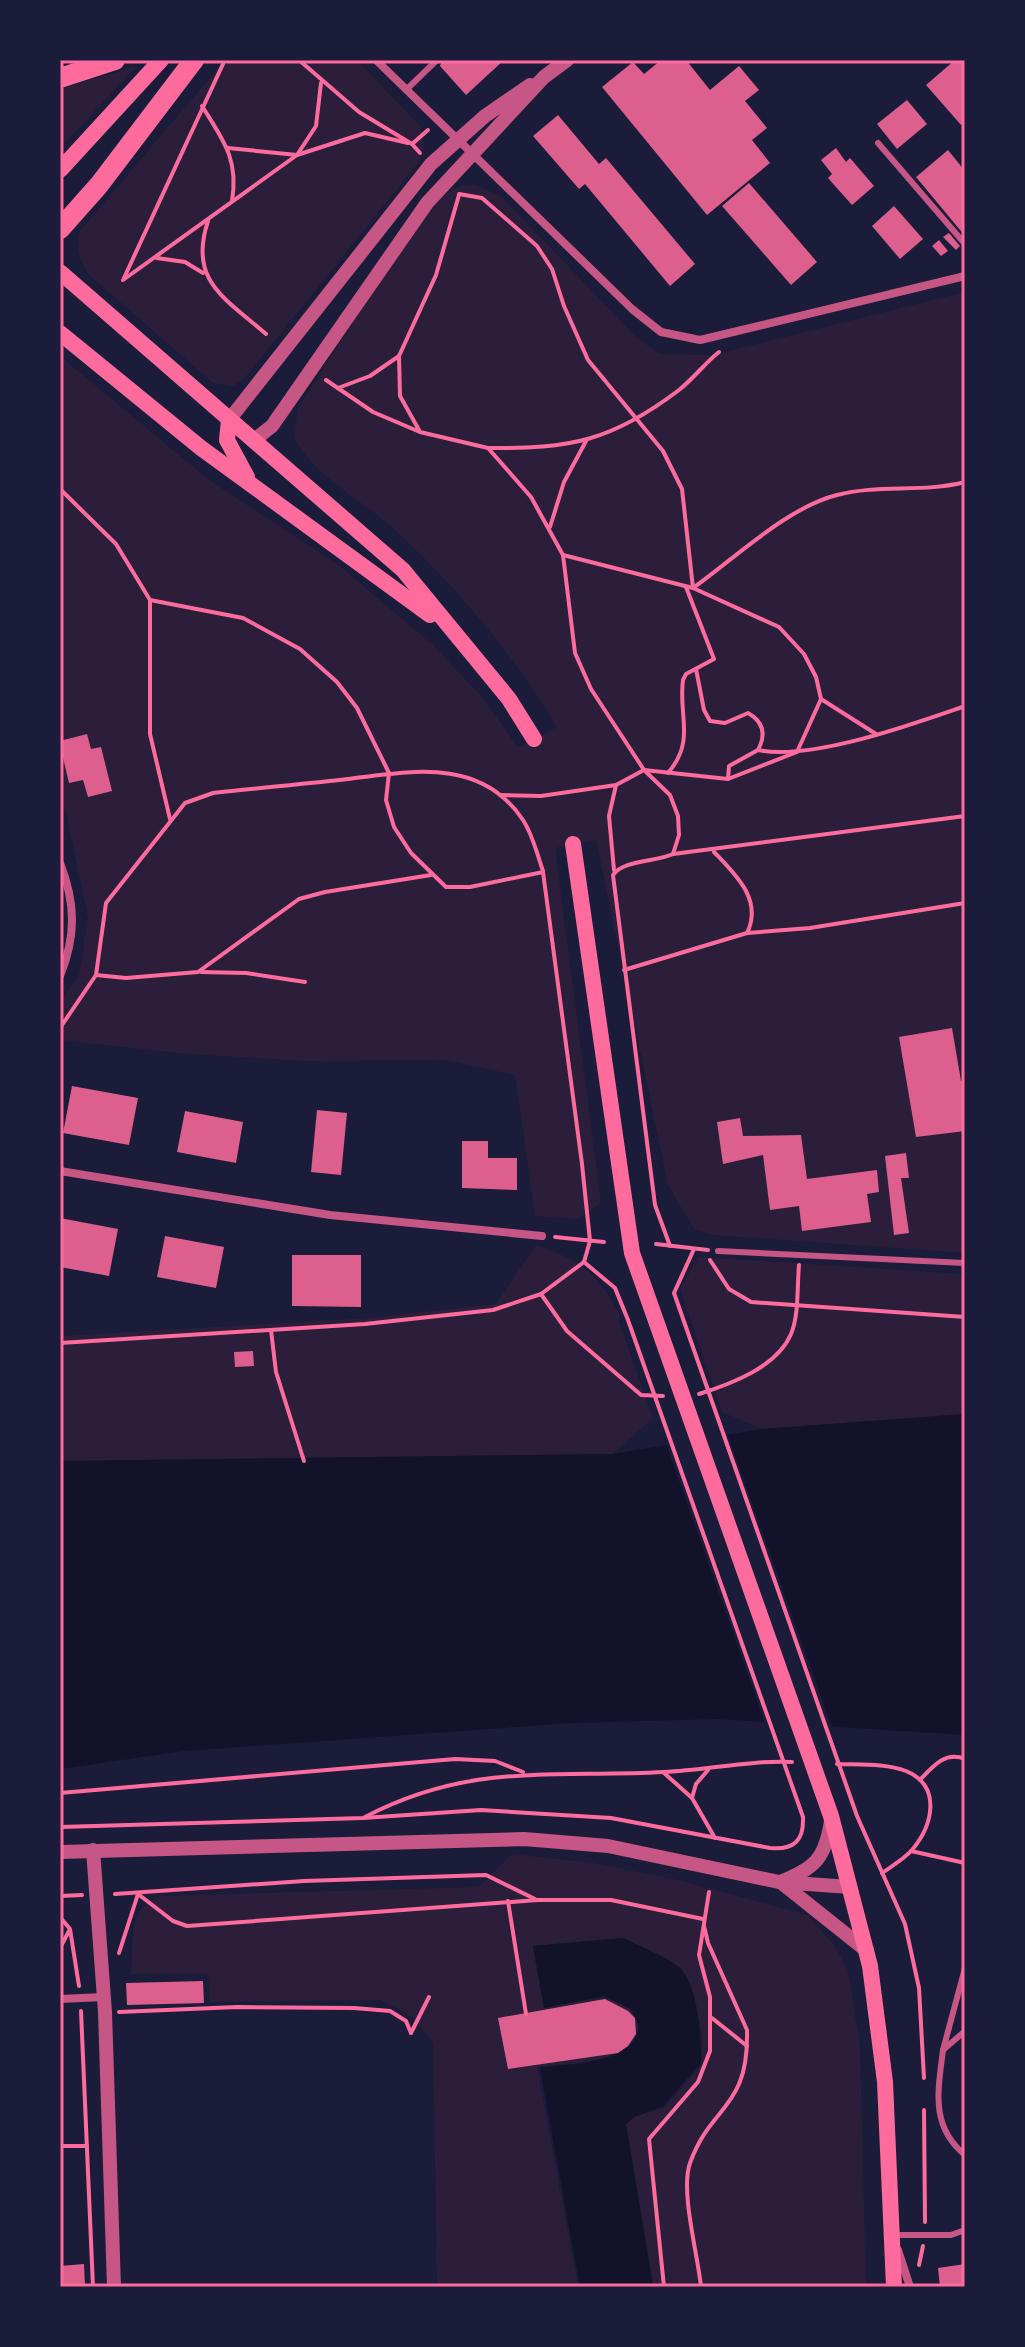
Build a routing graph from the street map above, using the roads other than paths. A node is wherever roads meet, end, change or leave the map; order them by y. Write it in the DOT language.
graph roads {
  1 [pos="115,60"];
  2 [pos="161,60"];
  3 [pos="194,60"];
  4 [pos="376,60"];
  5 [pos="437,60"];
  6 [pos="567,60"];
  7 [pos="544,77"];
  8 [pos="60,78"];
  9 [pos="407,89"];
  10 [pos="458,140"];
  11 [pos="878,143"];
  12 [pos="471,152"];
  13 [pos="60,170"];
  14 [pos="60,229"];
  15 [pos="965,244"];
  16 [pos="60,272"];
  17 [pos="965,276"];
  18 [pos="60,333"];
  19 [pos="229,420"];
  20 [pos="272,426"];
  21 [pos="253,441"];
  22 [pos="201,448"];
  23 [pos="231,449"];
  24 [pos="287,468"];
  25 [pos="253,485"];
  26 [pos="462,642"];
  27 [pos="534,739"];
  28 [pos="573,844"];
  29 [pos="60,863"];
  30 [pos="60,976"];
  31 [pos="60,1171"];
  32 [pos="542,1236"];
  33 [pos="718,1251"];
  34 [pos="965,1263"];
  35 [pos="831,1816"];
  36 [pos="93,1850"];
  37 [pos="60,1852"];
  38 [pos="779,1882"];
  39 [pos="850,1887"];
  40 [pos="868,1958"];
  41 [pos="965,1968"];
  42 [pos="60,1999"];
  43 [pos="104,2004"];
  44 [pos="965,2031"];
  45 [pos="943,2050"];
  46 [pos="965,2155"];
  47 [pos="965,2230"];
  48 [pos="893,2235"];
  49 [pos="114,2287"];
  50 [pos="894,2287"];
  51 [pos="910,2287"];
  1 -- 8 [label="main road"];
  2 -- 13 [label="main road"];
  3 -- 14 [label="main road"];
  4 -- 9 [label="street"];
  5 -- 9 [label="lane"];
  6 -- 7 [label="street"];
  7 -- 10 [label="street"];
  7 -- 12 [label="street"];
  9 -- 10 [label="street"];
  10 -- 12 [label="street"];
  10 -- 19 [label="street"];
  11 -- 15 [label="lane"];
  12 -- 17 [label="street"];
  12 -- 20 [label="street"];
  16 -- 19 [label="main road"];
  18 -- 22 [label="main road"];
  19 -- 21 [label="main road"];
  19 -- 23 [label="main road"];
  20 -- 21 [label="street"];
  20 -- 24 [label="street"];
  21 -- 23 [label="main road"];
  21 -- 24 [label="main road"];
  22 -- 23 [label="main road"];
  22 -- 25 [label="main road"];
  23 -- 25 [label="main road"];
  24 -- 26 [label="main road"];
  25 -- 26 [label="main road"];
  26 -- 27 [label="main road"];
  28 -- 35 [label="main road"];
  29 -- 30 [label="street"];
  31 -- 32 [label="street"];
  33 -- 34 [label="lane"];
  35 -- 38 [label="street"];
  35 -- 39 [label="main road"];
  36 -- 37 [label="street"];
  36 -- 38 [label="street"];
  36 -- 43 [label="street"];
  38 -- 39 [label="street"];
  38 -- 40 [label="street"];
  39 -- 40 [label="main road"];
  40 -- 48 [label="main road"];
  41 -- 45 [label="lane"];
  42 -- 43 [label="street"];
  43 -- 49 [label="street"];
  44 -- 45 [label="lane"];
  45 -- 46 [label="lane"];
  47 -- 48 [label="lane"];
  48 -- 50 [label="main road"];
  48 -- 51 [label="street"];
}
